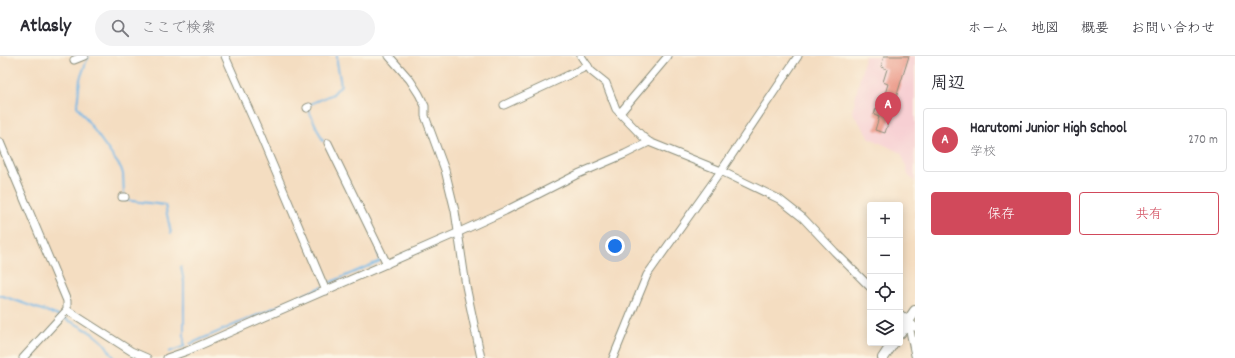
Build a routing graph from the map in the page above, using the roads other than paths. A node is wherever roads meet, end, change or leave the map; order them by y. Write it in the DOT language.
graph roads {
  1 [pos="84,56"];
  2 [pos="225,56"];
  3 [pos="388,56"];
  4 [pos="581,56"];
  5 [pos="668,56"];
  6 [pos="798,56"];
  7 [pos="74,60"];
  8 [pos="588,66"];
  9 [pos="504,105"];
  10 [pos="620,113"];
  11 [pos="0,142"];
  12 [pos="649,142"];
  13 [pos="328,143"];
  14 [pos="721,171"];
  15 [pos="457,233"];
  16 [pos="387,264"];
  17 [pos="867,285"];
  18 [pos="326,291"];
  19 [pos="915,311"];
  20 [pos="63,314"];
  21 [pos="908,321"];
  22 [pos="891,346"];
  23 [pos="915,355"];
  24 [pos="23,358"];
  25 [pos="147,358"];
  26 [pos="167,358"];
  27 [pos="481,358"];
  28 [pos="613,358"];
  29 [pos="883,358"];
  1 -- 7 [label="street"];
  2 -- 18 [label="street"];
  3 -- 15 [label="street"];
  4 -- 8 [label="street"];
  5 -- 10 [label="street"];
  6 -- 14 [label="street"];
  8 -- 9 [label="street"];
  8 -- 10 [label="street"];
  10 -- 12 [label="street"];
  11 -- 20 [label="street"];
  12 -- 14 [label="street"];
  12 -- 15 [label="street"];
  13 -- 16 [label="street"];
  14 -- 17 [label="street"];
  14 -- 28 [label="street"];
  15 -- 16 [label="street"];
  15 -- 27 [label="street"];
  16 -- 18 [label="street"];
  18 -- 26 [label="street"];
  19 -- 21 [label="main road"];
  20 -- 24 [label="street"];
  20 -- 25 [label="street"];
  21 -- 23 [label="street"];
  22 -- 29 [label="main road"];
}
